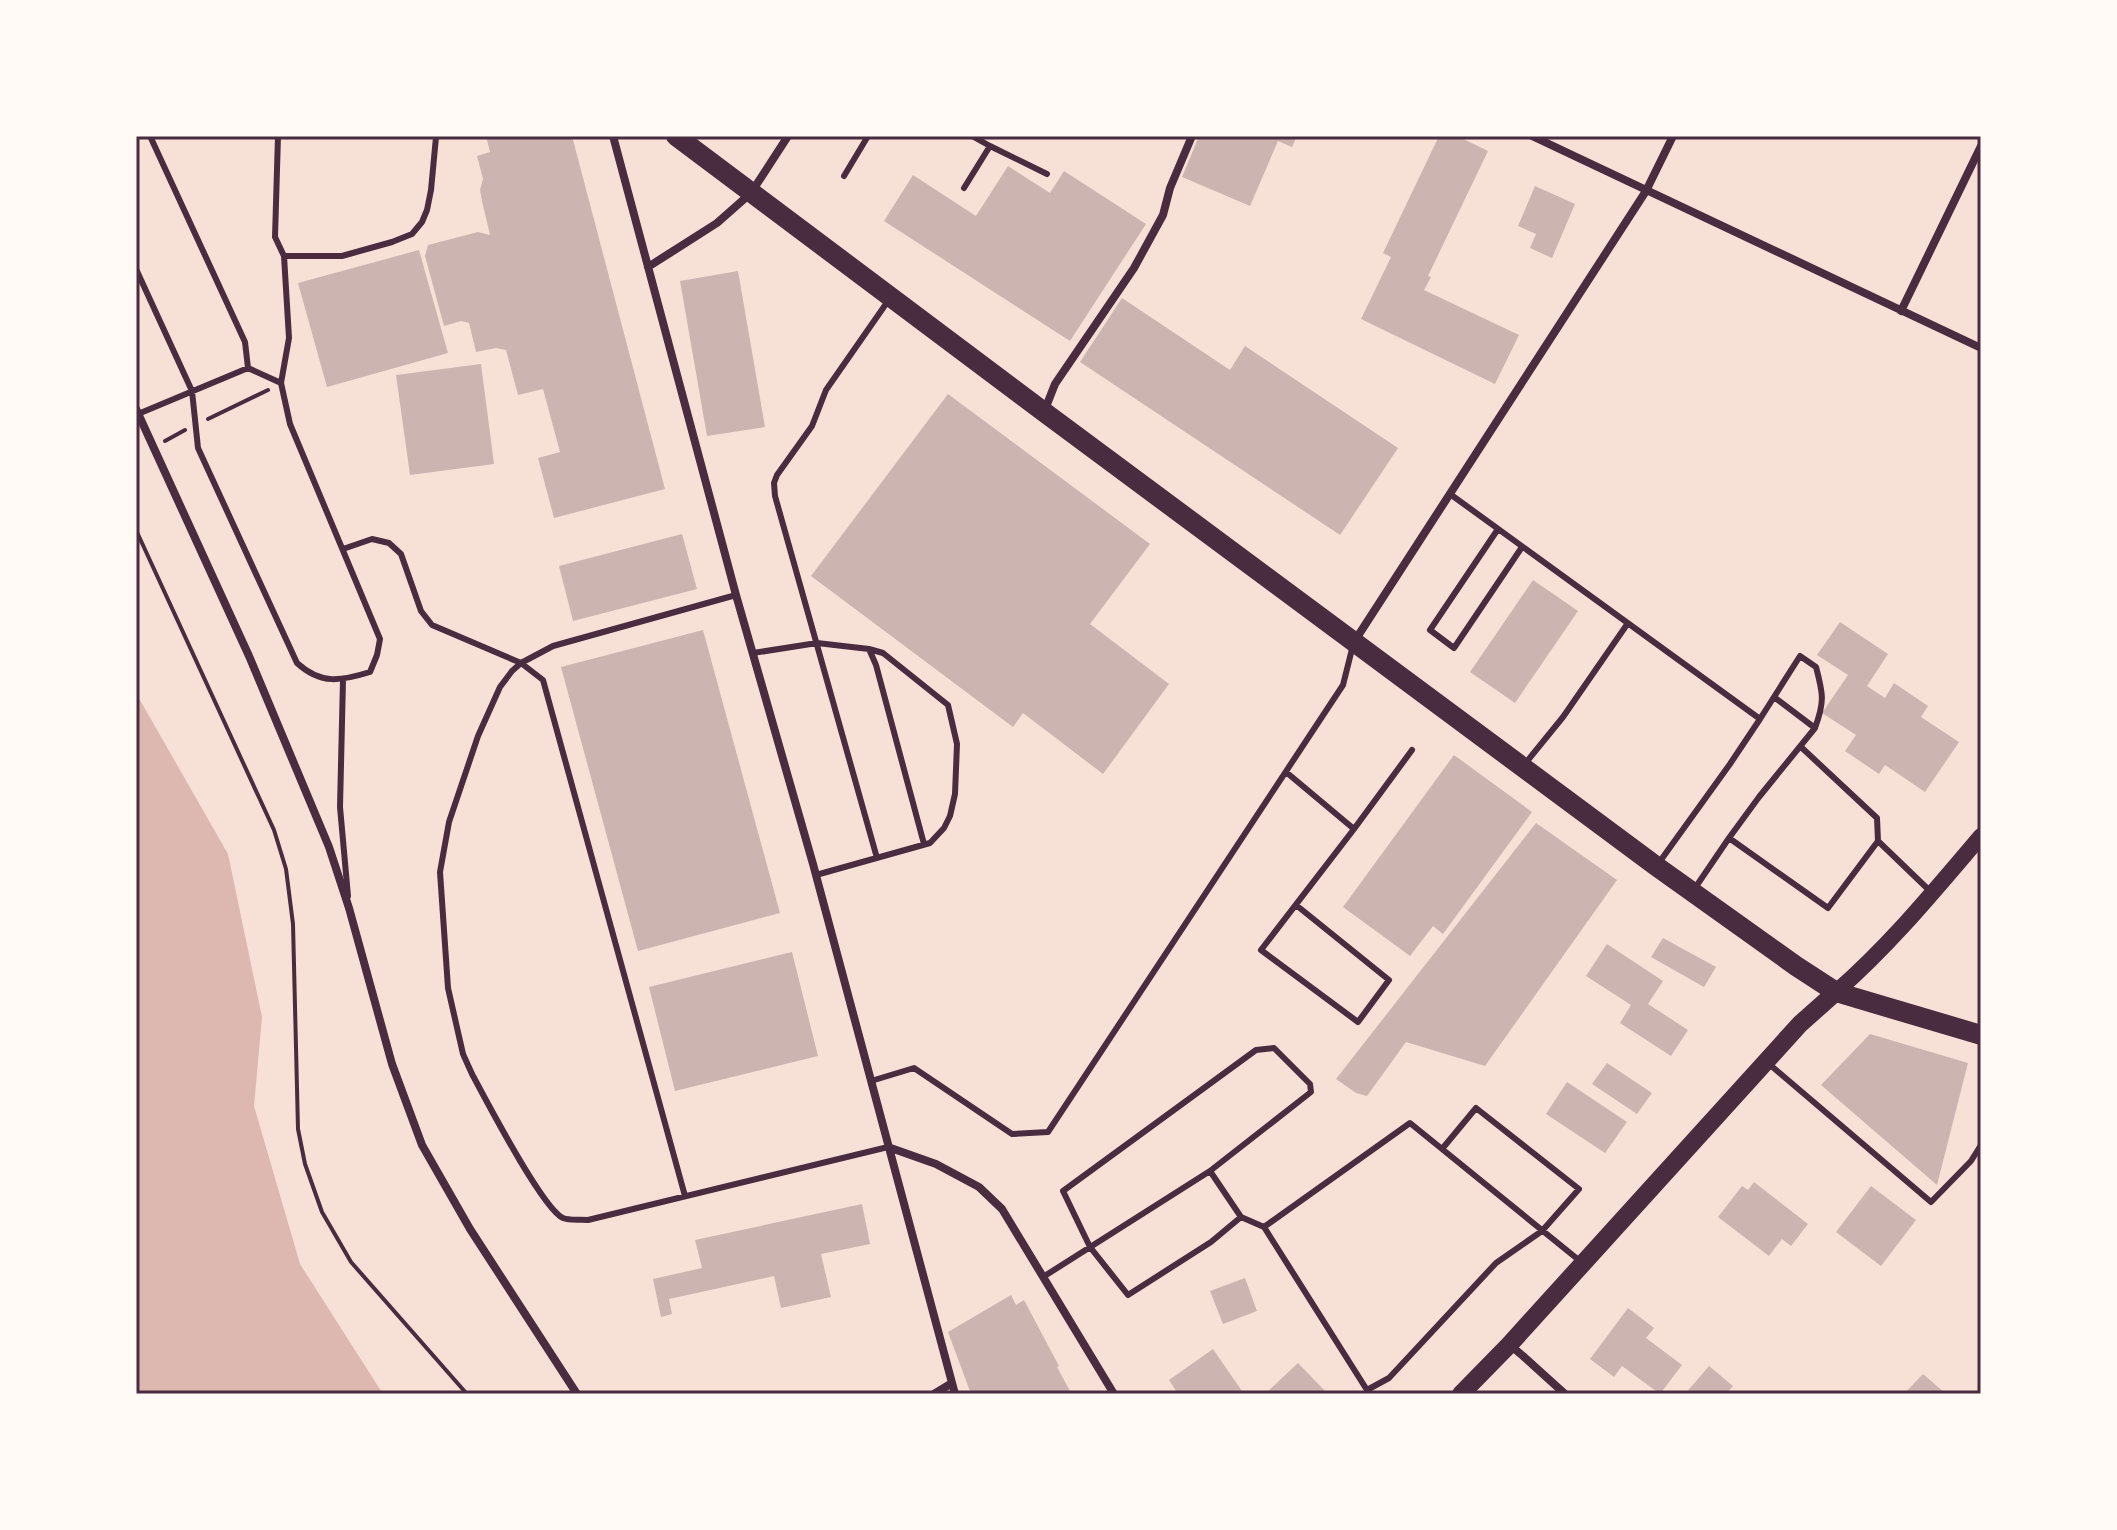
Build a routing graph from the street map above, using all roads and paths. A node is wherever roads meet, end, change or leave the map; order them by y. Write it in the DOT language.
graph roads {
  1 [pos="150,136"];
  2 [pos="278,136"];
  3 [pos="613,136"];
  4 [pos="676,136"];
  5 [pos="788,136"];
  6 [pos="868,136"];
  7 [pos="972,136"];
  8 [pos="1192,136"];
  9 [pos="1532,136"];
  10 [pos="1673,136"];
  11 [pos="436,137"];
  12 [pos="990,146"];
  13 [pos="1981,146"];
  14 [pos="1047,174"];
  15 [pos="844,176"];
  16 [pos="964,188"];
  17 [pos="1646,191"];
  18 [pos="751,193"];
  19 [pos="284,256"];
  20 [pos="648,267"];
  21 [pos="136,269"];
  22 [pos="890,298"];
  23 [pos="1901,311"];
  24 [pos="1981,348"];
  25 [pos="248,368"];
  26 [pos="281,383"];
  27 [pos="192,391"];
  28 [pos="137,412"];
  29 [pos="1044,412"];
  30 [pos="196,425"];
  31 [pos="153,446"];
  32 [pos="1450,494"];
  33 [pos="1498,529"];
  34 [pos="136,530"];
  35 [pos="1522,547"];
  36 [pos="343,549"];
  37 [pos="736,595"];
  38 [pos="1628,623"];
  39 [pos="1354,642"];
  40 [pos="817,643"];
  41 [pos="869,649"];
  42 [pos="753,653"];
  43 [pos="521,663"];
  44 [pos="343,680"];
  45 [pos="1774,697"];
  46 [pos="1760,719"];
  47 [pos="1815,728"];
  48 [pos="1801,747"];
  49 [pos="1412,750"];
  50 [pos="1523,766"];
  51 [pos="1286,772"];
  52 [pos="1354,829"];
  53 [pos="1981,836"];
  54 [pos="1729,838"];
  55 [pos="1878,841"];
  56 [pos="924,844"];
  57 [pos="877,858"];
  58 [pos="1656,866"];
  59 [pos="816,875"];
  60 [pos="1693,891"];
  61 [pos="1932,893"];
  62 [pos="1296,905"];
  63 [pos="349,908"];
  64 [pos="1836,992"];
  65 [pos="1981,1035"];
  66 [pos="1766,1061"];
  67 [pos="871,1081"];
  68 [pos="1981,1145"];
  69 [pos="888,1147"];
  70 [pos="1442,1149"];
  71 [pos="1210,1171"];
  72 [pos="685,1196"];
  73 [pos="1241,1217"];
  74 [pos="1264,1227"];
  75 [pos="1542,1231"];
  76 [pos="1090,1247"];
  77 [pos="1583,1264"];
  78 [pos="1043,1277"];
  79 [pos="1509,1345"];
  80 [pos="952,1383"];
  81 [pos="1367,1392"];
  82 [pos="467,1394"];
  83 [pos="577,1394"];
  84 [pos="934,1394"];
  85 [pos="955,1394"];
  86 [pos="1114,1394"];
  87 [pos="1461,1394"];
  88 [pos="1565,1394"];
  1 -- 25 [label="lane"];
  2 -- 19 [label="lane"];
  3 -- 20 [label="street"];
  4 -- 18 [label="highway"];
  5 -- 18 [label="street"];
  6 -- 15 [label="lane"];
  7 -- 12 [label="lane"];
  8 -- 29 [label="street"];
  9 -- 17 [label="street"];
  10 -- 17 [label="street"];
  11 -- 19 [label="lane"];
  12 -- 14 [label="lane"];
  12 -- 16 [label="lane"];
  13 -- 23 [label="street"];
  17 -- 23 [label="street"];
  17 -- 32 [label="street"];
  18 -- 20 [label="street"];
  18 -- 22 [label="highway"];
  19 -- 26 [label="lane"];
  20 -- 37 [label="street"];
  21 -- 27 [label="lane"];
  22 -- 29 [label="highway"];
  22 -- 40 [label="lane"];
  23 -- 24 [label="street"];
  25 -- 26 [label="lane"];
  25 -- 27 [label="lane"];
  26 -- 30 [label="path"];
  26 -- 36 [label="lane"];
  27 -- 28 [label="lane"];
  27 -- 30 [label="lane"];
  28 -- 31 [label="street"];
  29 -- 39 [label="highway"];
  30 -- 31 [label="path"];
  30 -- 44 [label="lane"];
  31 -- 63 [label="street"];
  32 -- 33 [label="lane"];
  32 -- 39 [label="street"];
  33 -- 35 [label="lane"];
  33 -- 35 [label="lane"];
  34 -- 82 [label="path"];
  35 -- 38 [label="lane"];
  36 -- 43 [label="lane"];
  36 -- 44 [label="lane"];
  37 -- 42 [label="street"];
  37 -- 43 [label="lane"];
  38 -- 46 [label="lane"];
  38 -- 50 [label="lane"];
  39 -- 50 [label="highway"];
  39 -- 51 [label="lane"];
  40 -- 41 [label="lane"];
  40 -- 42 [label="lane"];
  40 -- 57 [label="lane"];
  41 -- 56 [label="lane"];
  41 -- 56 [label="lane"];
  42 -- 59 [label="street"];
  43 -- 72 [label="lane"];
  43 -- 72 [label="lane"];
  44 -- 63 [label="lane"];
  45 -- 46 [label="lane"];
  45 -- 47 [label="lane"];
  45 -- 47 [label="lane"];
  46 -- 58 [label="lane"];
  47 -- 48 [label="lane"];
  48 -- 54 [label="lane"];
  48 -- 55 [label="lane"];
  49 -- 52 [label="lane"];
  50 -- 58 [label="highway"];
  51 -- 52 [label="lane"];
  51 -- 67 [label="lane"];
  52 -- 62 [label="lane"];
  53 -- 61 [label="main road"];
  54 -- 55 [label="lane"];
  54 -- 60 [label="lane"];
  55 -- 61 [label="lane"];
  56 -- 57 [label="lane"];
  57 -- 59 [label="lane"];
  58 -- 60 [label="highway"];
  59 -- 67 [label="street"];
  60 -- 64 [label="highway"];
  61 -- 64 [label="main road"];
  62 -- 62 [label="lane"];
  63 -- 83 [label="street"];
  64 -- 65 [label="highway"];
  64 -- 66 [label="main road"];
  66 -- 68 [label="lane"];
  66 -- 77 [label="main road"];
  67 -- 69 [label="street"];
  69 -- 72 [label="lane"];
  69 -- 78 [label="street"];
  69 -- 80 [label="street"];
  70 -- 74 [label="lane"];
  70 -- 75 [label="lane"];
  70 -- 75 [label="lane"];
  71 -- 73 [label="lane"];
  71 -- 76 [label="lane"];
  71 -- 76 [label="lane"];
  73 -- 74 [label="lane"];
  73 -- 76 [label="lane"];
  74 -- 81 [label="lane"];
  75 -- 77 [label="lane"];
  75 -- 81 [label="lane"];
  76 -- 78 [label="lane"];
  77 -- 79 [label="main road"];
  78 -- 86 [label="street"];
  79 -- 87 [label="main road"];
  79 -- 88 [label="street"];
  80 -- 84 [label="street"];
  80 -- 85 [label="street"];
}
